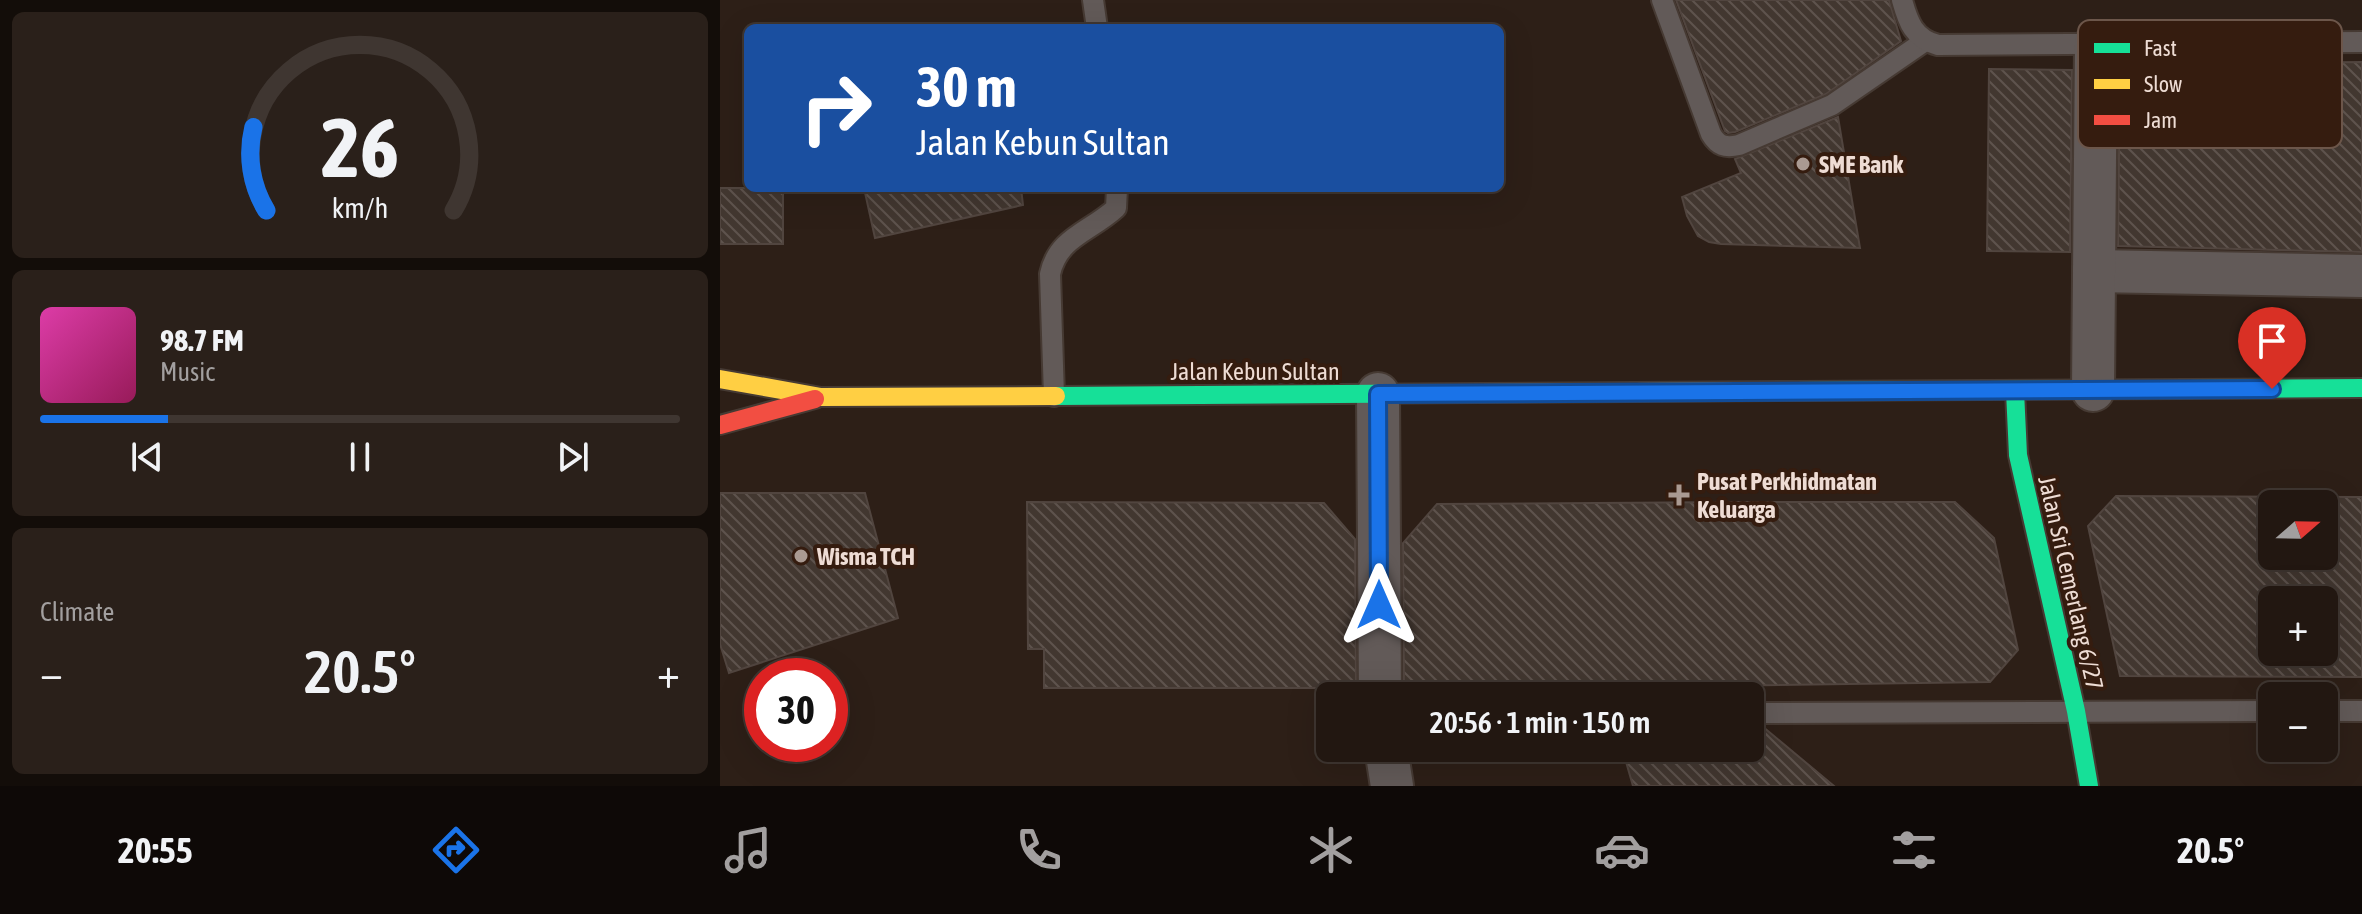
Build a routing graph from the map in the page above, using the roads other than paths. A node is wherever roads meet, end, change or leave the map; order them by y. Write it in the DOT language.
graph roads {
  1 [pos="1093,0"];
  2 [pos="1662,0"];
  3 [pos="1902,0"];
  4 [pos="1096,24"];
  5 [pos="1925,41"];
  6 [pos="2342,42"];
  7 [pos="2362,42"];
  8 [pos="2078,44"];
  9 [pos="2095,148"];
  10 [pos="1117,192"];
  11 [pos="2094,271"];
  12 [pos="2362,276"];
  13 [pos="730,362"];
  14 [pos="720,379"];
  15 [pos="778,388"];
  16 [pos="2362,388"];
  17 [pos="2093,390"];
  18 [pos="2015,391"];
  19 [pos="1378,394"];
  20 [pos="1054,396"];
  21 [pos="821,397"];
  22 [pos="720,425"];
  23 [pos="1380,682"];
  24 [pos="2076,711"];
  25 [pos="2258,711"];
  26 [pos="2338,711"];
  27 [pos="2362,711"];
  28 [pos="1764,713"];
  29 [pos="1388,762"];
  30 [pos="1392,786"];
  31 [pos="2089,786"];
  1 -- 4 [label="lane"];
  2 -- 5 [label="lane"];
  3 -- 5 [label="lane"];
  5 -- 8 [label="lane"];
  6 -- 7 [label="lane"];
  9 -- 11 [label="street"];
  10 -- 20 [label="lane"];
  11 -- 12 [label="street"];
  11 -- 17 [label="street"];
  13 -- 15 [label="main road"];
  14 -- 15 [label="main road, Jalan Kebun Sultan"];
  15 -- 21 [label="main road, Jalan Kebun Sultan"];
  16 -- 17 [label="main road, Jalan Kebun Sultan"];
  17 -- 18 [label="main road, Jalan Kebun Sultan"];
  18 -- 19 [label="main road, Jalan Kebun Sultan"];
  18 -- 24 [label="main road, Jalan Sri Cemerlang 6/27"];
  19 -- 20 [label="main road, Jalan Kebun Sultan"];
  19 -- 23 [label="street"];
  20 -- 21 [label="main road, Jalan Kebun Sultan"];
  21 -- 22 [label="main road, Jalan Kebun Sultan"];
  24 -- 25 [label="lane"];
  24 -- 28 [label="lane"];
  24 -- 31 [label="main road, Jalan Sri Cemerlang 6/27"];
  26 -- 27 [label="lane"];
  29 -- 30 [label="street"];
}
